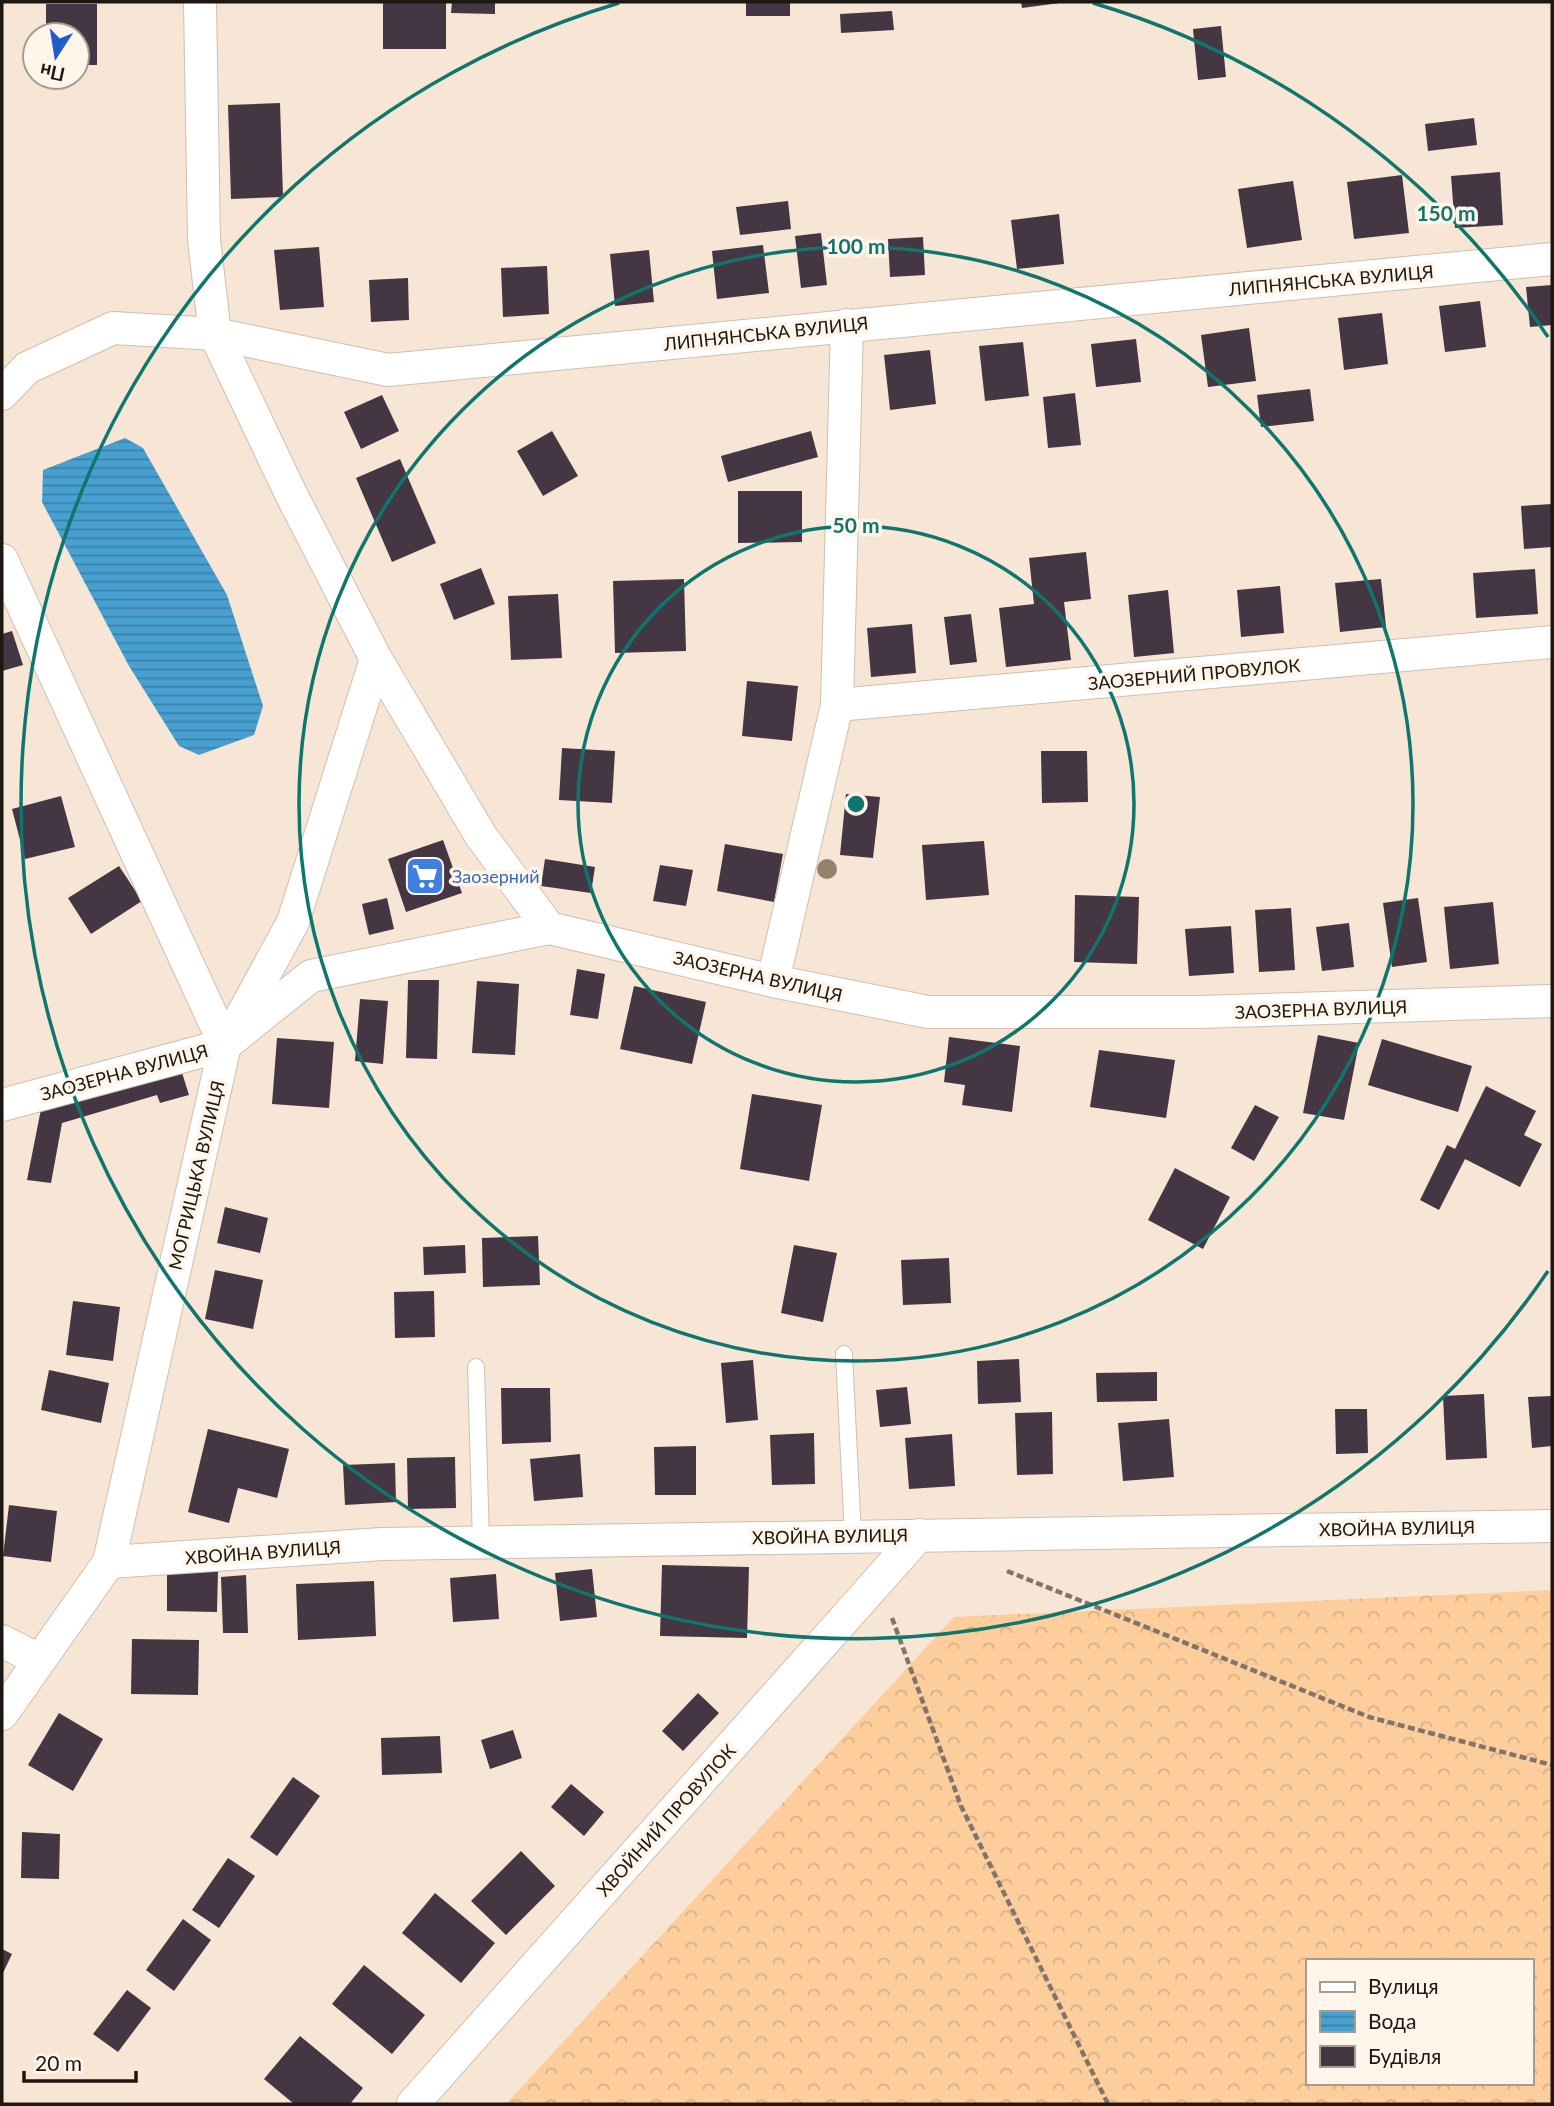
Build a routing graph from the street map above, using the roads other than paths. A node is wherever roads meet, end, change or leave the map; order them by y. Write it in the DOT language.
graph roads {
  1 [pos="200,2"];
  2 [pos="1552,260"];
  3 [pos="847,325"];
  4 [pos="215,334"];
  5 [pos="2,394"];
  6 [pos="2,560"];
  7 [pos="1552,642"];
  8 [pos="376,659"];
  9 [pos="837,705"];
  10 [pos="549,928"];
  11 [pos="773,981"];
  12 [pos="1552,1001"];
  13 [pos="225,1045"];
  14 [pos="2,1105"];
  15 [pos="844,1354"];
  16 [pos="476,1367"];
  17 [pos="1552,1526"];
  18 [pos="919,1535"];
  19 [pos="853,1536"];
  20 [pos="481,1542"];
  21 [pos="109,1562"];
  22 [pos="2,1641"];
  23 [pos="39,1660"];
  24 [pos="2,1714"];
  25 [pos="413,2104"];
  1 -- 4 [label="street"];
  2 -- 3 [label="street, ЛИПНЯНСЬКА ВУЛИЦЯ"];
  3 -- 4 [label="street, ЛИПНЯНСЬКА ВУЛИЦЯ"];
  3 -- 9 [label="street"];
  4 -- 5 [label="street, ЛИПНЯНСЬКА ВУЛИЦЯ"];
  4 -- 8 [label="street"];
  6 -- 13 [label="street"];
  7 -- 9 [label="street, ЗАОЗЕРНИЙ ПРОВУЛОК"];
  8 -- 10 [label="street"];
  8 -- 13 [label="street, МОГРИЦЬКА ВУЛИЦЯ"];
  9 -- 11 [label="street"];
  10 -- 11 [label="street, ЗАОЗЕРНА ВУЛИЦЯ"];
  10 -- 13 [label="street, ЗАОЗЕРНА ВУЛИЦЯ"];
  11 -- 12 [label="street, ЗАОЗЕРНА ВУЛИЦЯ"];
  13 -- 14 [label="street, ЗАОЗЕРНА ВУЛИЦЯ"];
  13 -- 21 [label="street, МОГРИЦЬКА ВУЛИЦЯ"];
  15 -- 19 [label="lane"];
  16 -- 20 [label="lane"];
  17 -- 18 [label="street, ХВОЙНА ВУЛИЦЯ"];
  18 -- 19 [label="street, ХВОЙНА ВУЛИЦЯ"];
  18 -- 25 [label="street, ХВОЙНИЙ ПРОВУЛОК"];
  19 -- 20 [label="street, ХВОЙНА ВУЛИЦЯ"];
  20 -- 21 [label="street, ХВОЙНА ВУЛИЦЯ"];
  21 -- 23 [label="street, МОГРИЦЬКА ВУЛИЦЯ"];
  22 -- 23 [label="street"];
  23 -- 24 [label="street, МОГРИЦЬКА ВУЛИЦЯ"];
}
